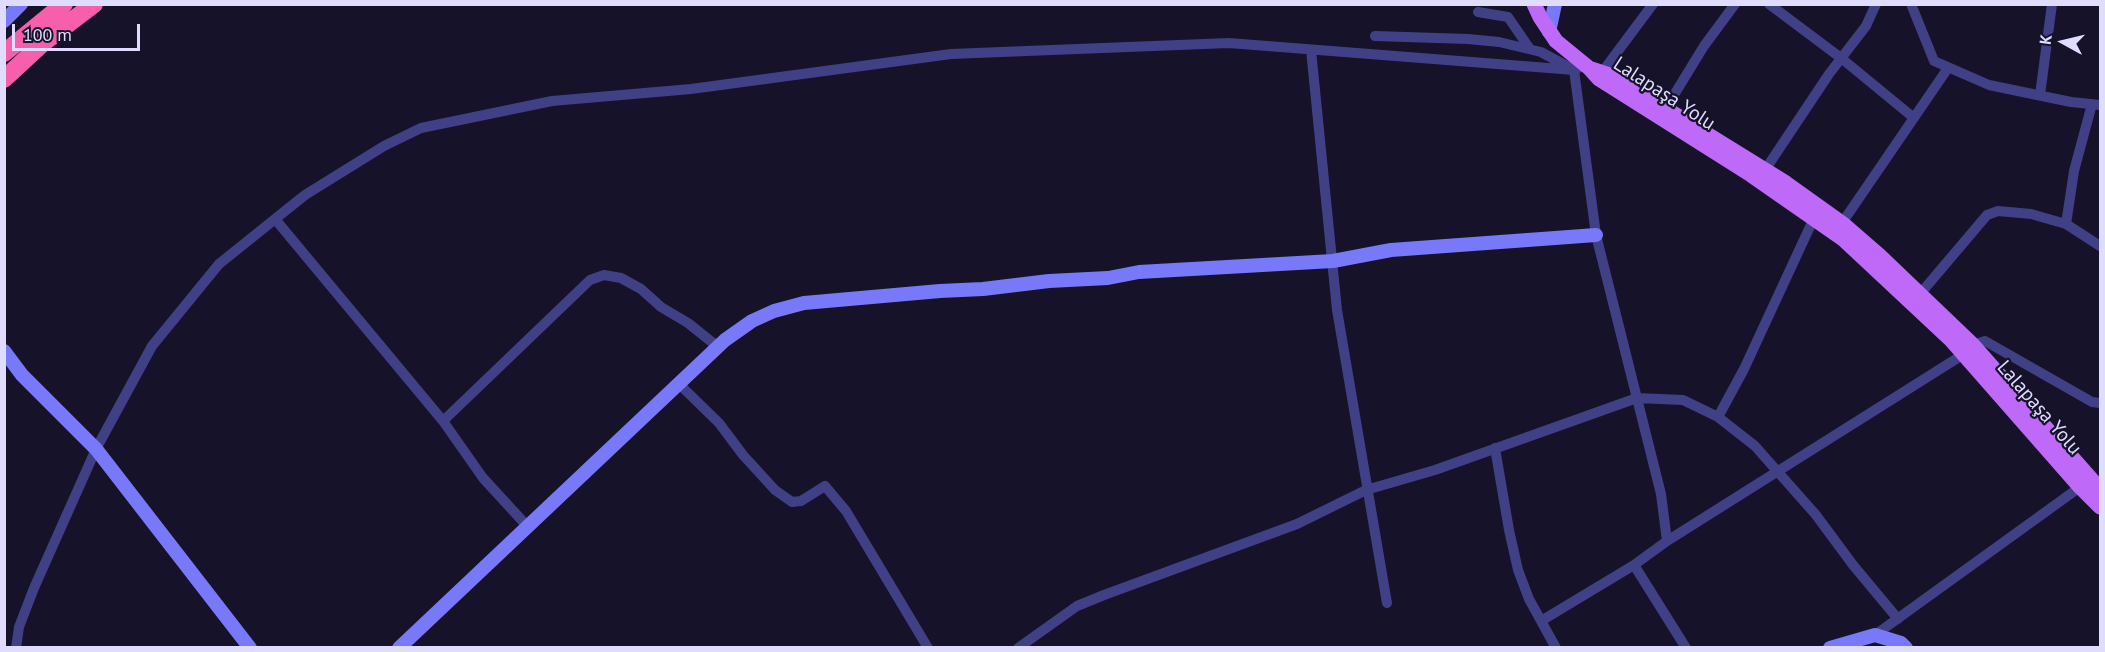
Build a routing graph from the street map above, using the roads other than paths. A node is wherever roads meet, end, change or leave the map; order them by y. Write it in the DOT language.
graph roads {
  1 [pos="21,4"];
  2 [pos="64,4"];
  3 [pos="94,4"];
  4 [pos="1534,4"];
  5 [pos="1555,4"];
  6 [pos="1653,4"];
  7 [pos="1736,4"];
  8 [pos="1769,4"];
  9 [pos="1876,4"];
  10 [pos="1911,4"];
  11 [pos="2052,4"];
  12 [pos="1478,12"];
  13 [pos="4,21"];
  14 [pos="1549,32"];
  15 [pos="1375,36"];
  16 [pos="1530,49"];
  17 [pos="1311,50"];
  18 [pos="4,53"];
  19 [pos="1841,58"];
  20 [pos="1948,68"];
  21 [pos="1588,69"];
  22 [pos="4,79"];
  23 [pos="2040,95"];
  24 [pos="2096,105"];
  25 [pos="1666,108"];
  26 [pos="1914,118"];
  27 [pos="1765,170"];
  28 [pos="1814,218"];
  29 [pos="276,219"];
  30 [pos="1842,223"];
  31 [pos="2066,224"];
  32 [pos="1596,235"];
  33 [pos="2100,246"];
  34 [pos="1333,261"];
  35 [pos="1920,294"];
  36 [pos="718,347"];
  37 [pos="1968,350"];
  38 [pos="4,351"];
  39 [pos="679,384"];
  40 [pos="1637,398"];
  41 [pos="2100,403"];
  42 [pos="1718,417"];
  43 [pos="443,421"];
  44 [pos="1495,448"];
  45 [pos="96,449"];
  46 [pos="1778,471"];
  47 [pos="2080,487"];
  48 [pos="2100,489"];
  49 [pos="1366,490"];
  50 [pos="2100,507"];
  51 [pos="528,526"];
  52 [pos="1667,541"];
  53 [pos="1634,565"];
  54 [pos="1387,603"];
  55 [pos="1898,619"];
  56 [pos="1541,621"];
  57 [pos="1875,636"];
  58 [pos="16,648"];
  59 [pos="250,648"];
  60 [pos="399,648"];
  61 [pos="928,648"];
  62 [pos="1018,648"];
  63 [pos="1556,648"];
  64 [pos="1686,648"];
  65 [pos="1830,648"];
  66 [pos="1906,648"];
  1 -- 13 [label="street"];
  2 -- 18 [label="highway"];
  3 -- 22 [label="highway"];
  4 -- 14 [label="main road"];
  5 -- 14 [label="street"];
  6 -- 21 [label="street"];
  7 -- 25 [label="street"];
  8 -- 19 [label="street"];
  9 -- 19 [label="street"];
  10 -- 20 [label="street"];
  11 -- 23 [label="street"];
  12 -- 16 [label="street"];
  14 -- 21 [label="main road"];
  15 -- 16 [label="street"];
  16 -- 21 [label="street"];
  17 -- 21 [label="street"];
  17 -- 29 [label="street"];
  17 -- 34 [label="street"];
  19 -- 26 [label="street"];
  19 -- 27 [label="street"];
  20 -- 23 [label="street"];
  20 -- 26 [label="street"];
  21 -- 25 [label="main road, Lalapaşa Yolu"];
  21 -- 28 [label="main road, Lalapaşa Yolu"];
  21 -- 32 [label="street"];
  23 -- 24 [label="street"];
  24 -- 31 [label="street"];
  25 -- 27 [label="main road, Lalapaşa Yolu"];
  26 -- 30 [label="street"];
  27 -- 30 [label="main road, Lalapaşa Yolu"];
  28 -- 37 [label="main road, Lalapaşa Yolu"];
  28 -- 42 [label="street"];
  29 -- 43 [label="street"];
  29 -- 45 [label="street"];
  30 -- 35 [label="main road, Lalapaşa Yolu"];
  31 -- 33 [label="street"];
  31 -- 35 [label="street"];
  32 -- 34 [label="street"];
  32 -- 40 [label="street"];
  34 -- 36 [label="street"];
  34 -- 49 [label="street"];
  35 -- 37 [label="main road, Lalapaşa Yolu"];
  36 -- 39 [label="street"];
  36 -- 43 [label="street"];
  37 -- 41 [label="street"];
  37 -- 46 [label="street"];
  37 -- 47 [label="main road, Lalapaşa Yolu"];
  37 -- 48 [label="main road, Lalapaşa Yolu"];
  38 -- 45 [label="street"];
  39 -- 51 [label="street"];
  39 -- 61 [label="street"];
  40 -- 42 [label="street"];
  40 -- 44 [label="street"];
  40 -- 52 [label="street"];
  42 -- 46 [label="street"];
  43 -- 51 [label="street"];
  44 -- 49 [label="street"];
  44 -- 56 [label="street"];
  45 -- 58 [label="street"];
  45 -- 59 [label="street"];
  46 -- 52 [label="street"];
  46 -- 55 [label="street"];
  47 -- 50 [label="main road, Lalapaşa Yolu"];
  47 -- 55 [label="street"];
  49 -- 54 [label="street"];
  49 -- 62 [label="street"];
  51 -- 60 [label="street"];
  52 -- 53 [label="street"];
  53 -- 56 [label="street"];
  53 -- 64 [label="street"];
  55 -- 57 [label="street"];
  56 -- 63 [label="street"];
  57 -- 65 [label="street"];
  57 -- 66 [label="street"];
}
